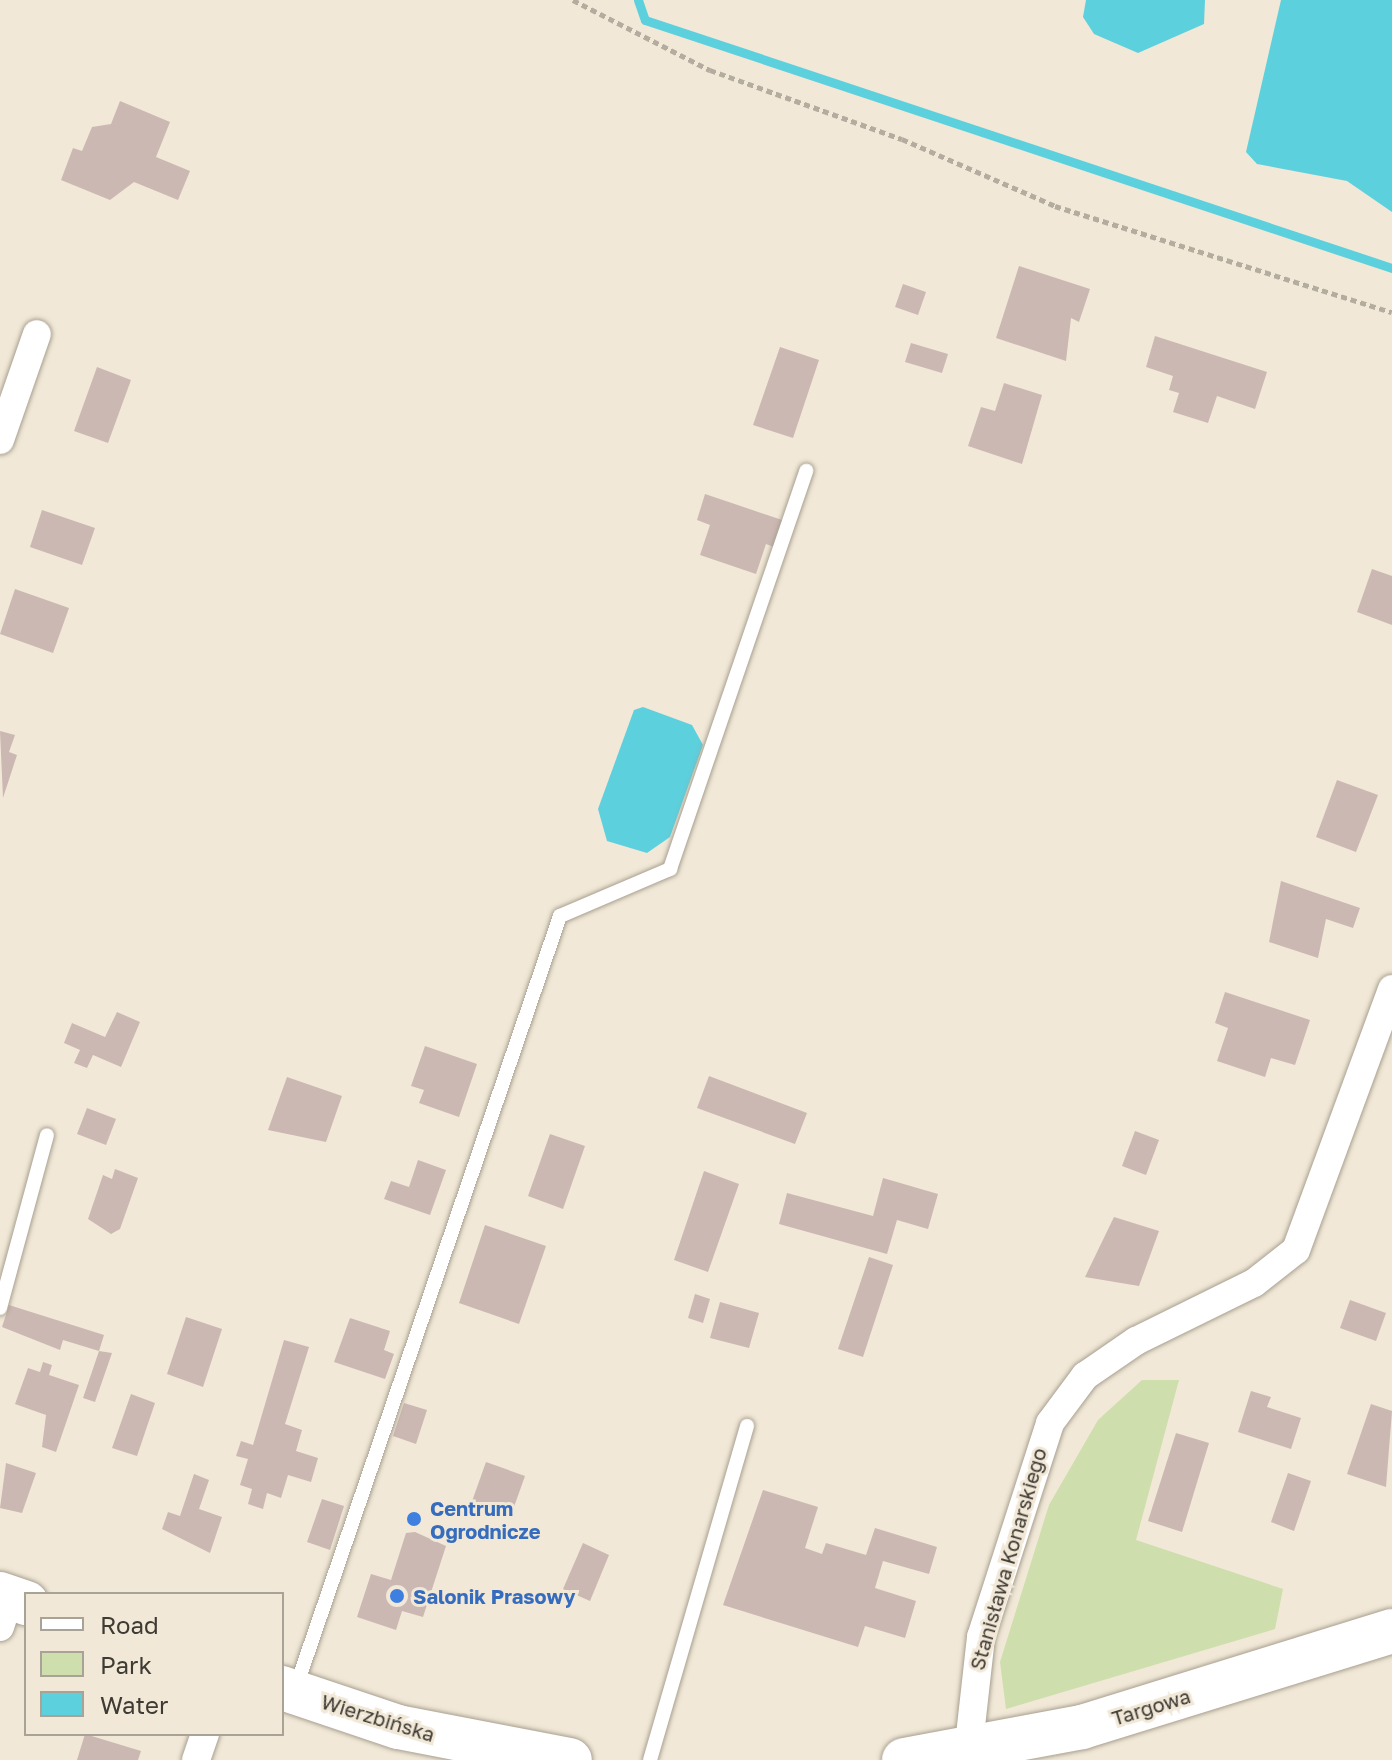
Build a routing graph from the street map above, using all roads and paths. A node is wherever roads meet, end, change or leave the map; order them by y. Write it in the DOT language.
graph roads {
  1 [pos="573,0"];
  2 [pos="1392,312"];
  3 [pos="37,334"];
  4 [pos="0,440"];
  5 [pos="806,471"];
  6 [pos="1392,989"];
  7 [pos="47,1135"];
  8 [pos="0,1308"];
  9 [pos="747,1426"];
  10 [pos="1392,1631"];
  11 [pos="288,1690"];
  12 [pos="204,1736"];
  13 [pos="955,1756"];
  14 [pos="196,1760"];
  15 [pos="570,1760"];
  16 [pos="650,1760"];
  17 [pos="904,1760"];
  1 -- 2 [label="path"];
  3 -- 4 [label="street"];
  5 -- 11 [label="lane"];
  6 -- 13 [label="street, Stanisława Konarskiego"];
  7 -- 8 [label="lane"];
  9 -- 16 [label="lane"];
  10 -- 13 [label="main road, Targowa"];
  11 -- 15 [label="main road, Wierzbińska"];
  12 -- 14 [label="street"];
  13 -- 17 [label="main road, Targowa"];
}
